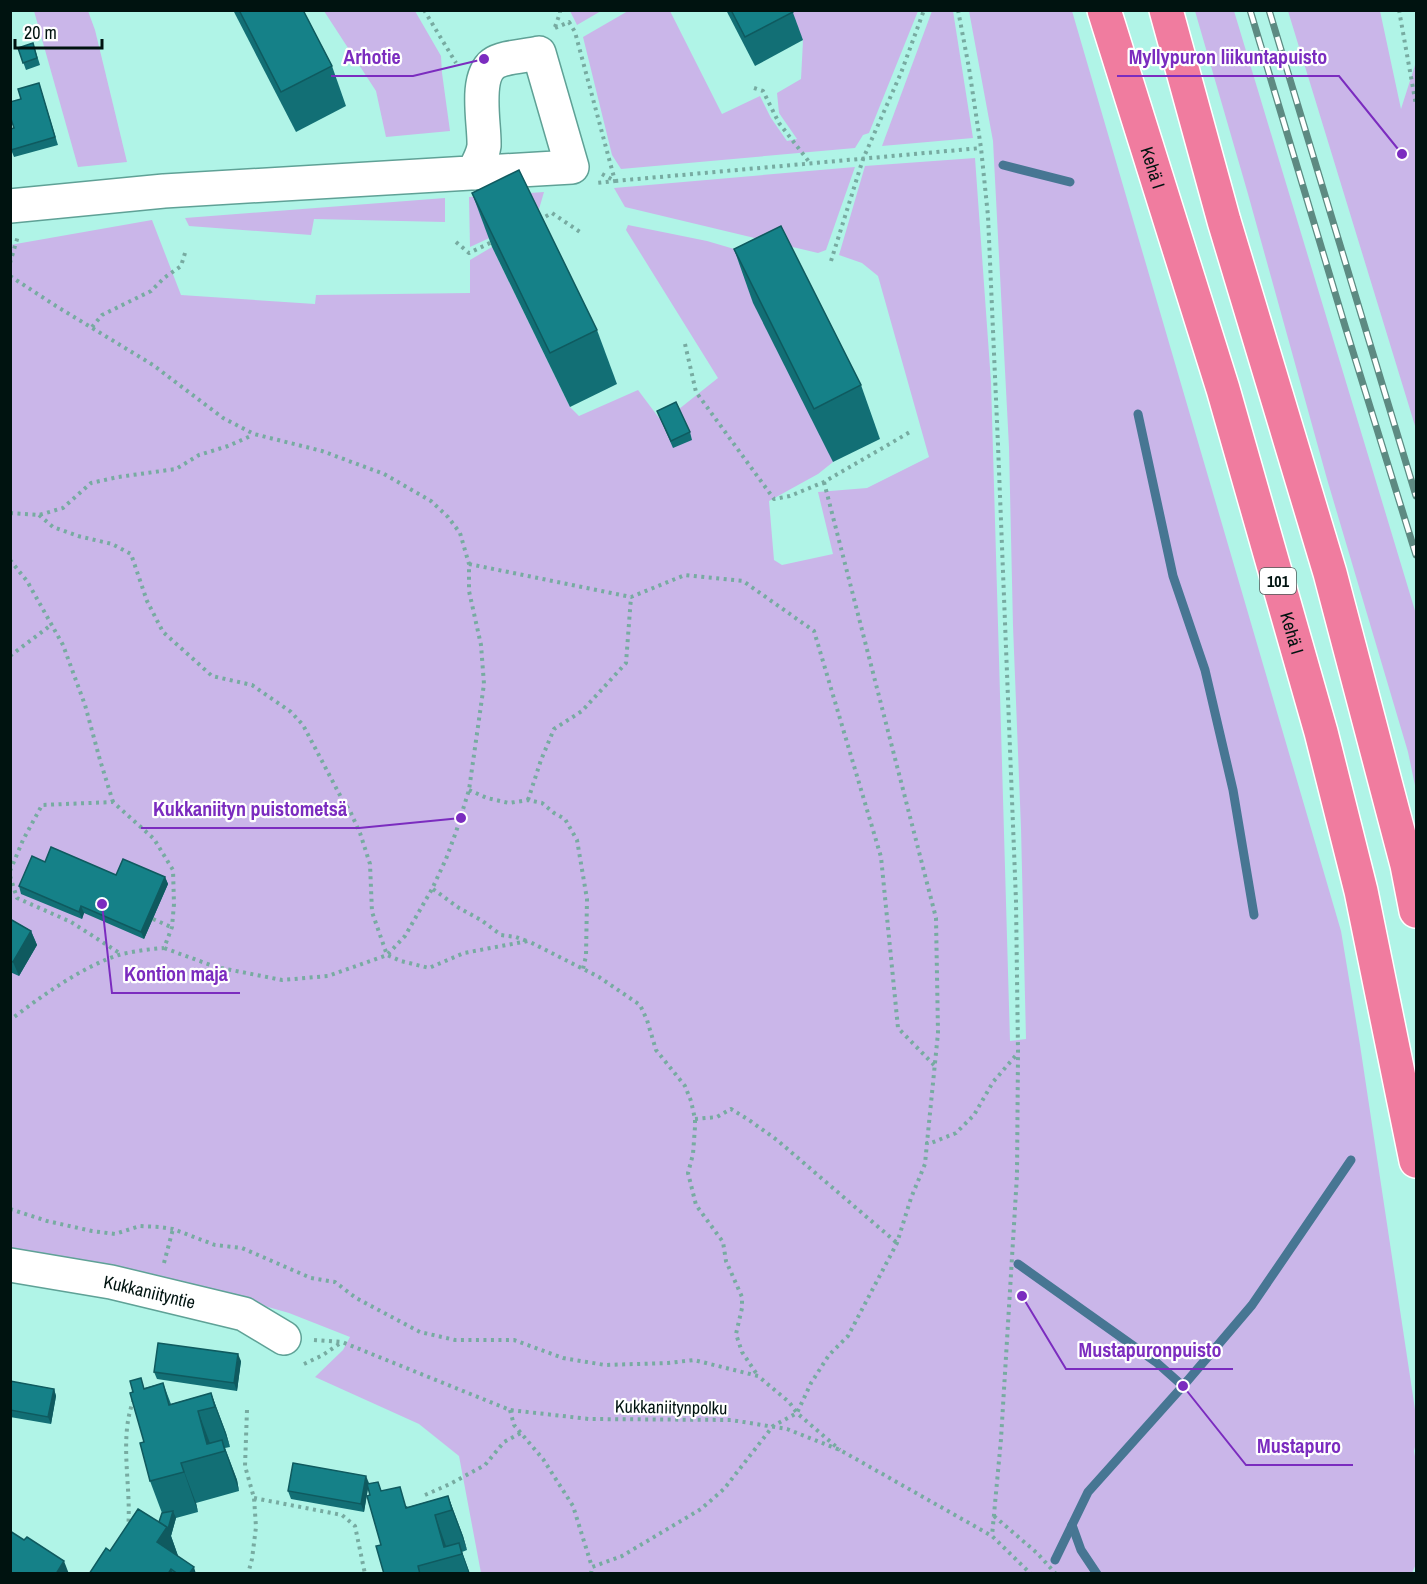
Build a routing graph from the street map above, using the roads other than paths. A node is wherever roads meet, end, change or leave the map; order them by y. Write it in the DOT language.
graph roads {
  1 [pos="1104,10"];
  2 [pos="1166,10"];
  3 [pos="473,172"];
  4 [pos="16,217"];
  5 [pos="1416,911"];
  6 [pos="1416,1161"];
  7 [pos="10,1265"];
  8 [pos="284,1338"];
  1 -- 6 [label="highway, Kehä I / 101"];
  2 -- 5 [label="highway"];
  3 -- 3 [label="street"];
  3 -- 4 [label="street"];
  7 -- 8 [label="street, Kukkaniityntie"];
}
